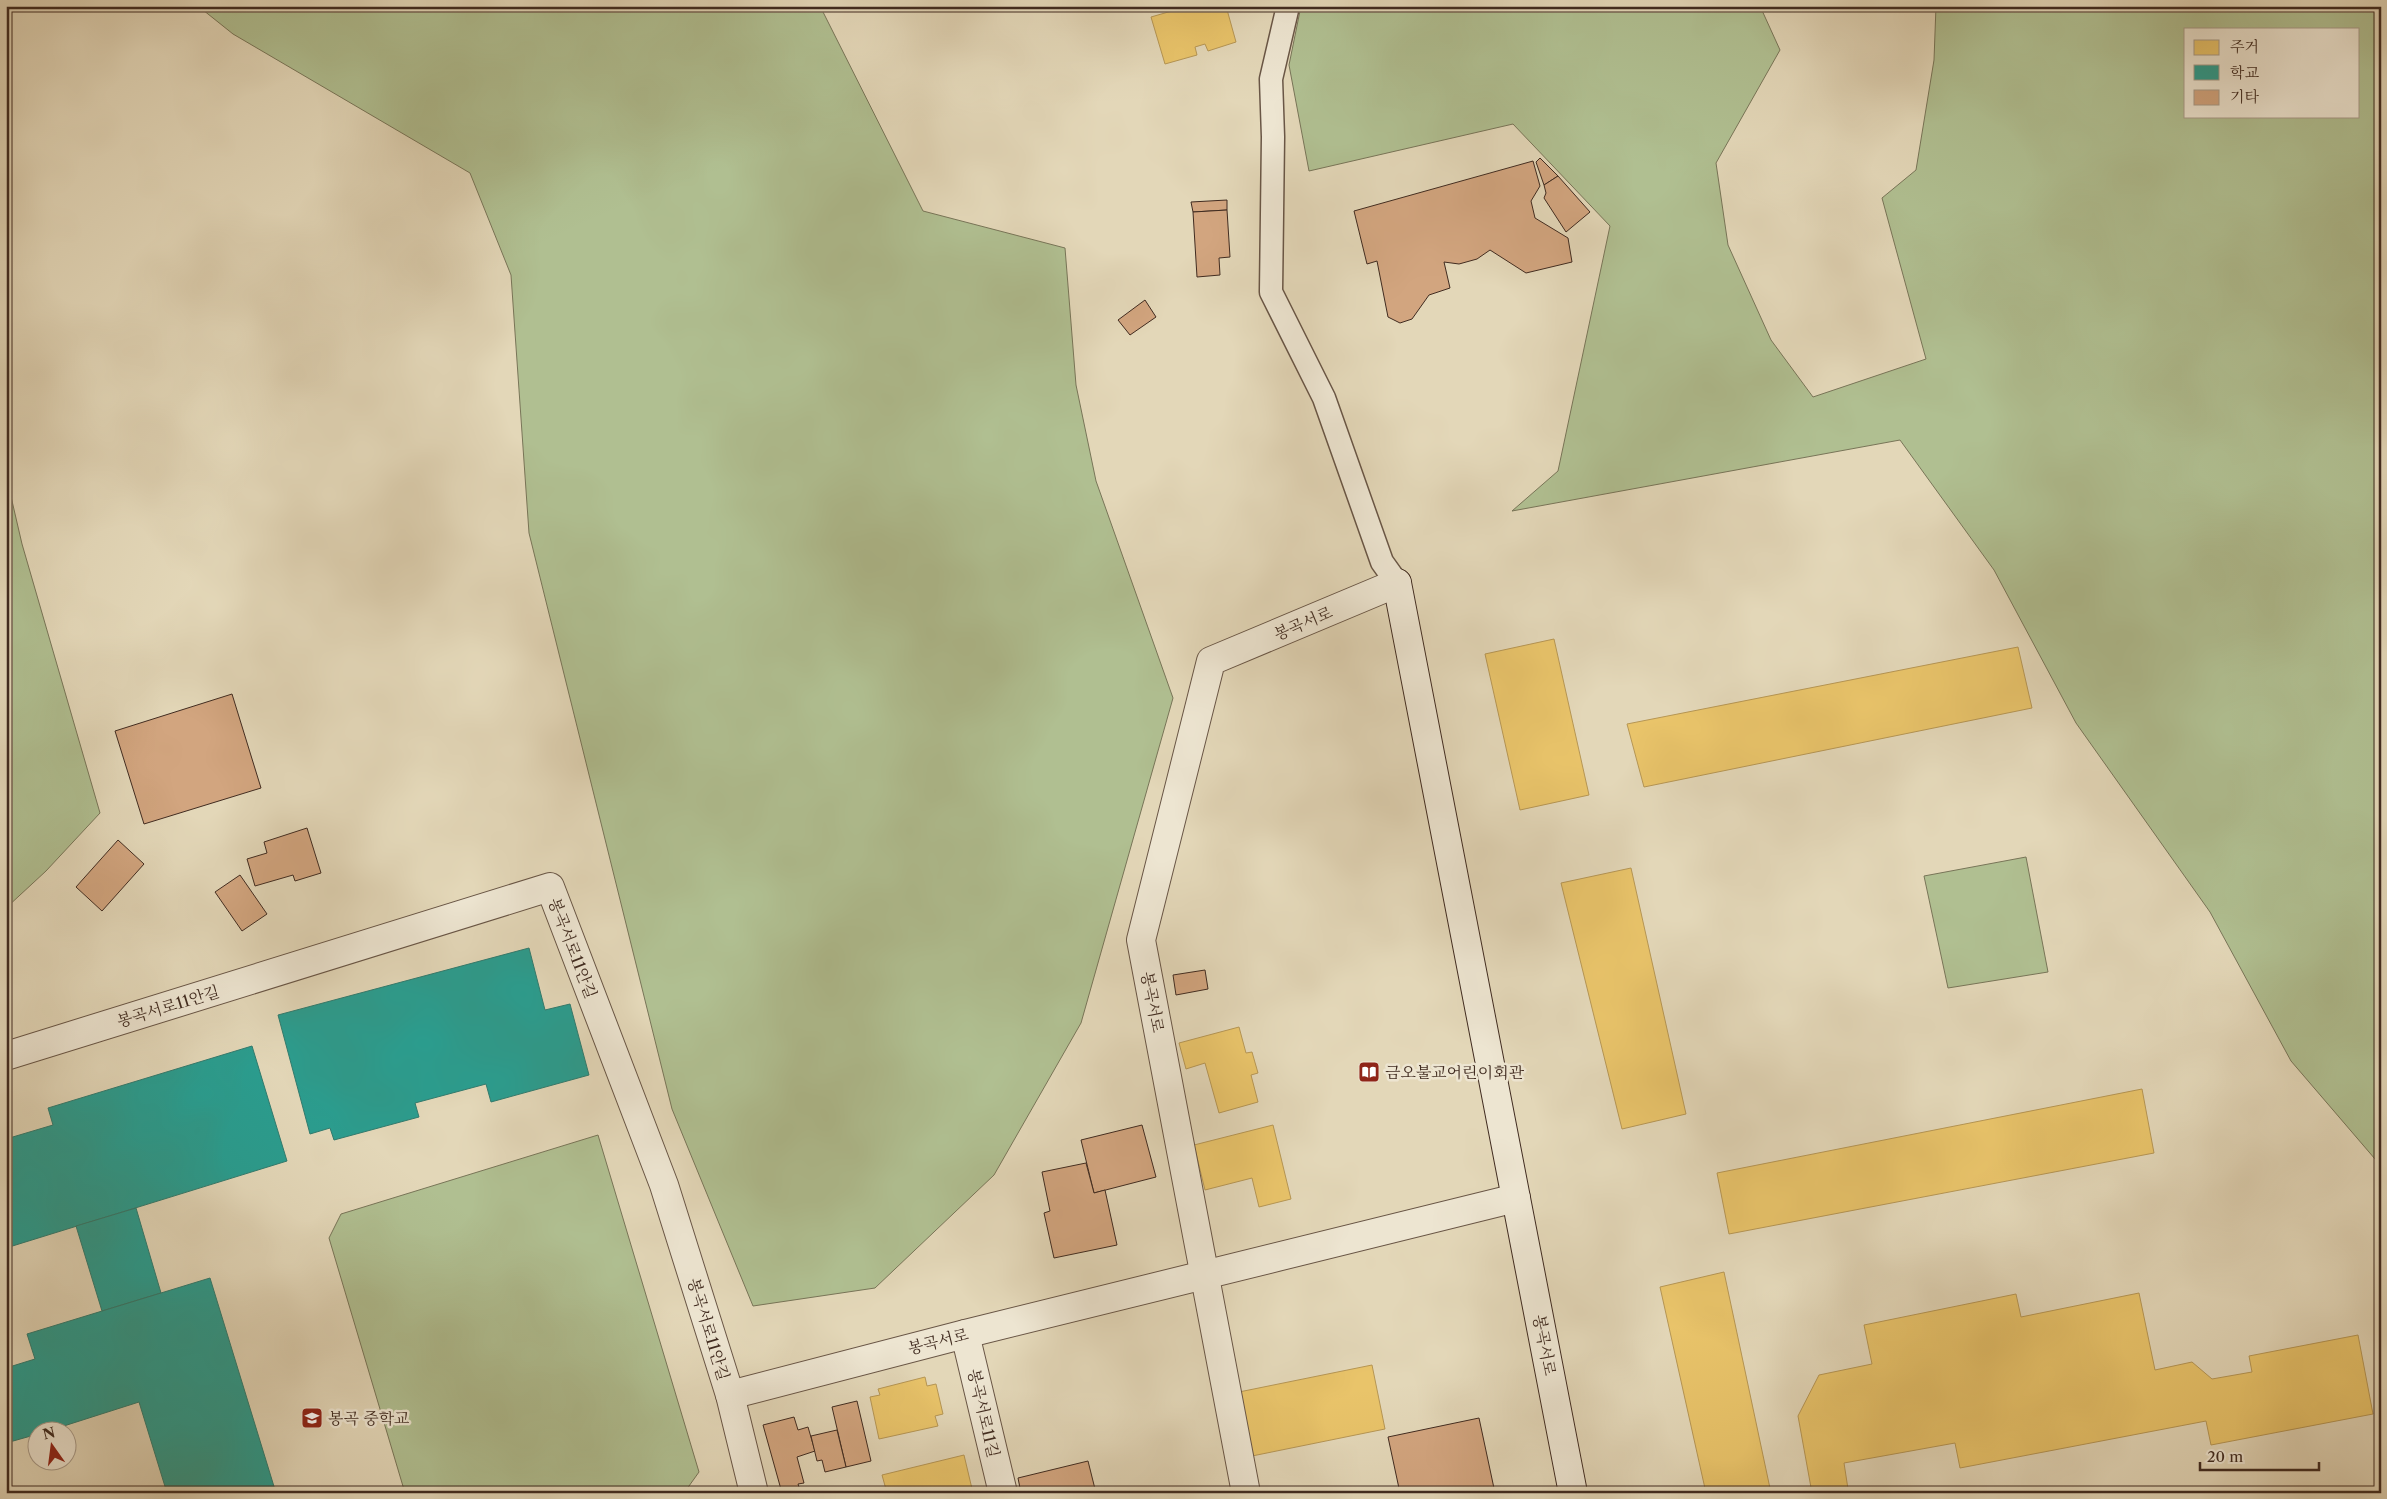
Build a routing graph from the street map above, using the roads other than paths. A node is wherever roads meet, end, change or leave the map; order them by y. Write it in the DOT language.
graph roads {
  1 [pos="1288,6"];
  2 [pos="1396,583"];
  3 [pos="6,1056"];
  4 [pos="1516,1198"];
  5 [pos="1205,1275"];
  6 [pos="965,1334"];
  7 [pos="730,1395"];
  8 [pos="754,1493"];
  9 [pos="1002,1493"];
  10 [pos="1246,1493"];
  11 [pos="1574,1493"];
  1 -- 2 [label="lane"];
  2 -- 4 [label="street, 봉곡서로"];
  2 -- 5 [label="street, 봉곡서로"];
  3 -- 7 [label="street, 봉곡서로11안길"];
  4 -- 5 [label="street, 봉곡서로"];
  4 -- 11 [label="street, 봉곡서로"];
  5 -- 6 [label="street, 봉곡서로"];
  5 -- 10 [label="street, 봉곡서로"];
  6 -- 7 [label="street, 봉곡서로"];
  6 -- 9 [label="street, 봉곡서로11길"];
  7 -- 8 [label="street, 봉곡서로11안길"];
}
